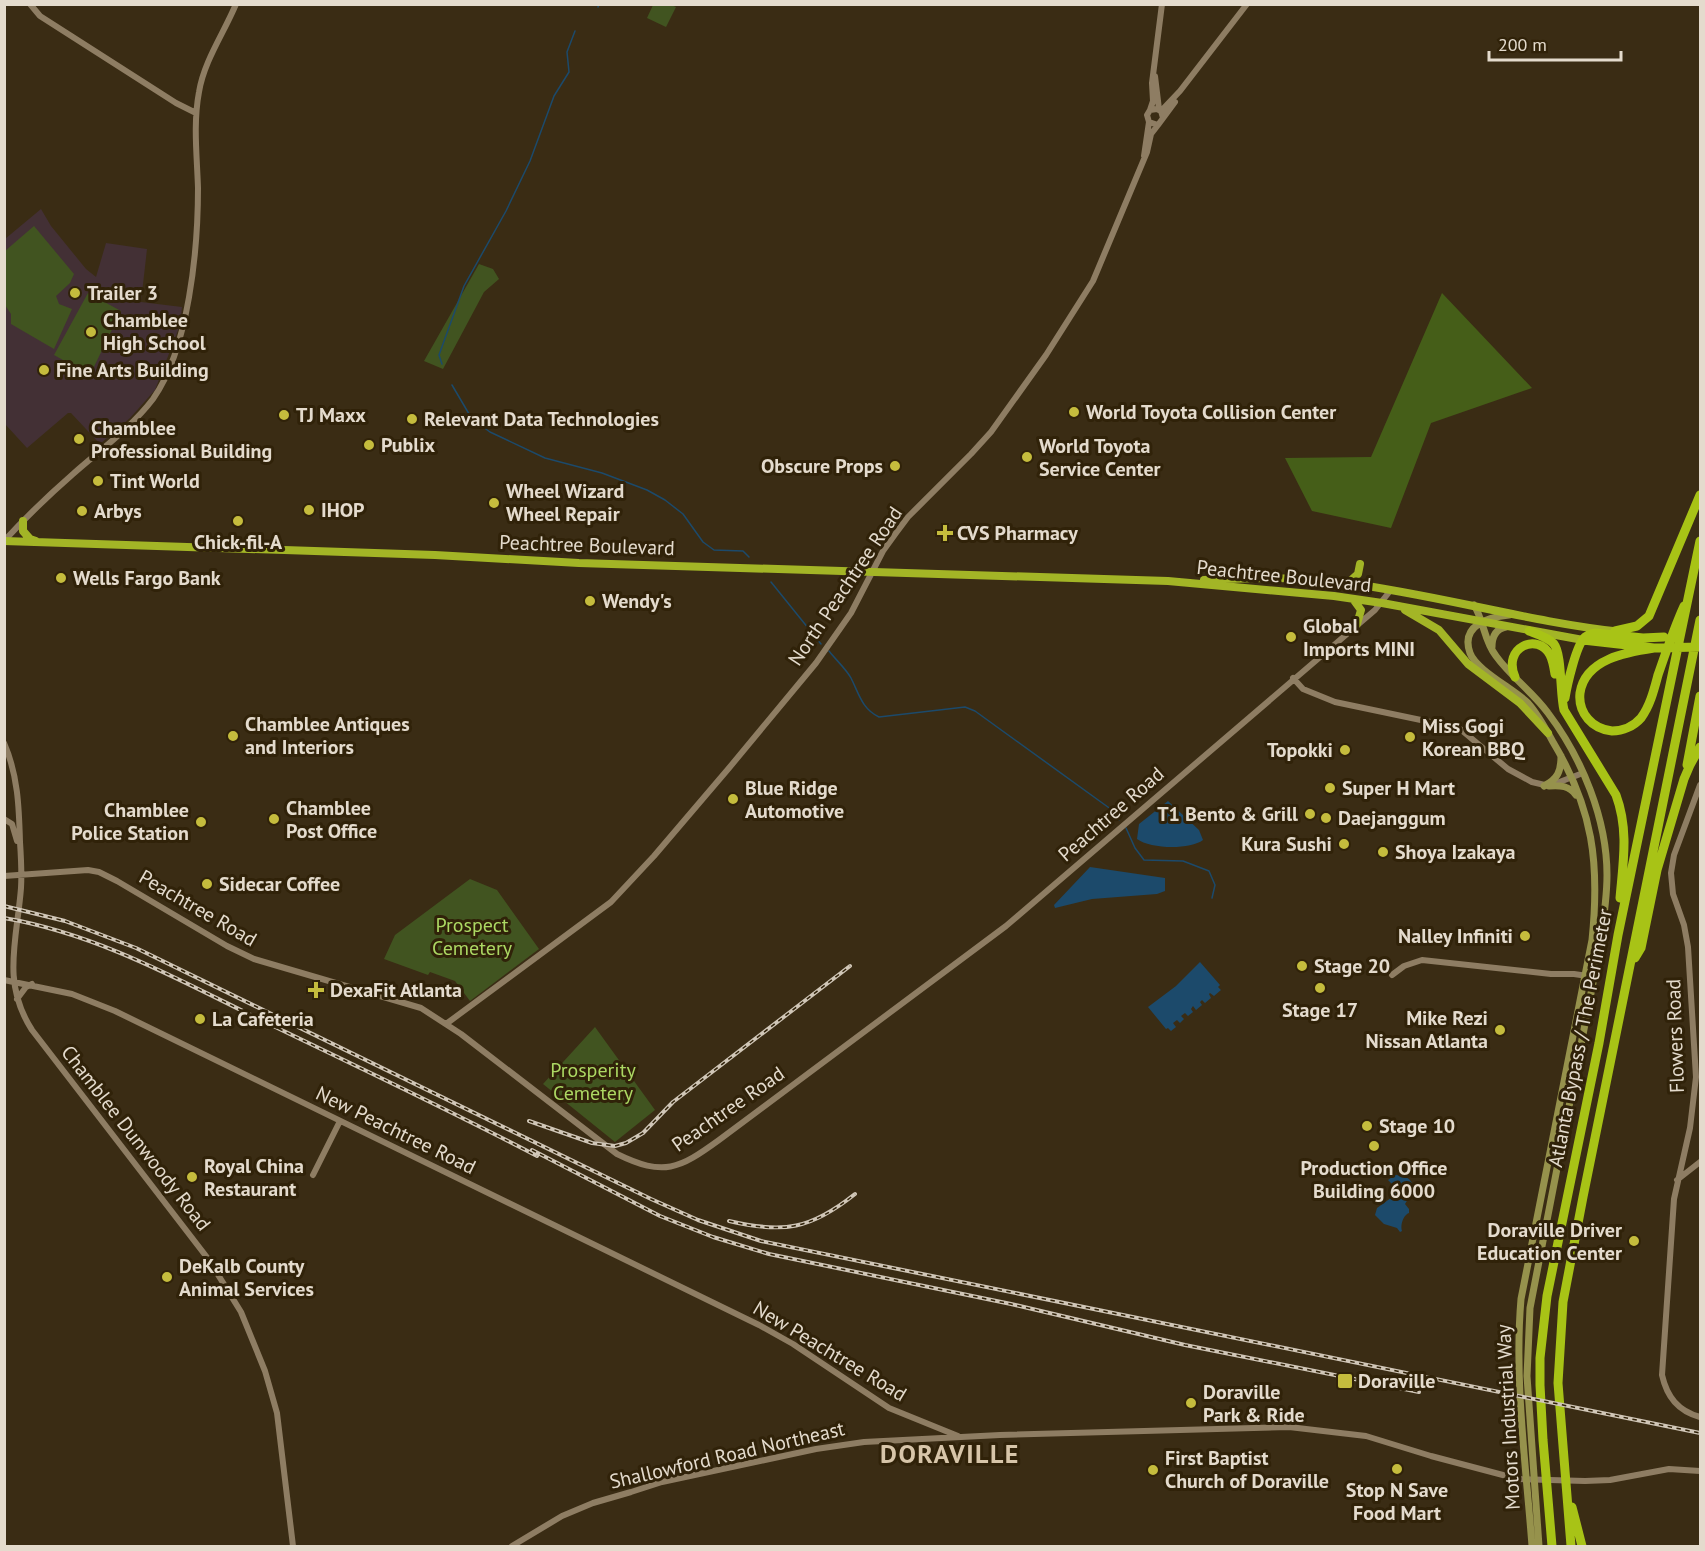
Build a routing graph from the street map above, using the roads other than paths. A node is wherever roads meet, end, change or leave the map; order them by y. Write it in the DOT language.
graph roads {
  1 [pos="30,4"];
  2 [pos="236,4"];
  3 [pos="1162,4"];
  4 [pos="1247,4"];
  5 [pos="1154,76"];
  6 [pos="1180,91"];
  7 [pos="1158,95"];
  8 [pos="1173,98"];
  9 [pos="1150,110"];
  10 [pos="196,113"];
  11 [pos="1161,113"];
  12 [pos="1149,122"];
  13 [pos="1158,124"];
  14 [pos="1144,156"];
  15 [pos="1701,495"];
  16 [pos="23,521"];
  17 [pos="4,541"];
  18 [pos="1701,541"];
  19 [pos="39,542"];
  20 [pos="1360,564"];
  21 [pos="872,572"];
  22 [pos="1168,581"];
  23 [pos="1348,583"];
  24 [pos="1390,591"];
  25 [pos="1352,599"];
  26 [pos="1382,603"];
  27 [pos="1474,605"];
  28 [pos="1397,606"];
  29 [pos="1514,615"];
  30 [pos="1701,620"];
  31 [pos="1482,622"];
  32 [pos="1680,623"];
  33 [pos="1357,624"];
  34 [pos="1507,627"];
  35 [pos="1529,631"];
  36 [pos="1616,631"];
  37 [pos="1701,636"];
  38 [pos="1664,637"];
  39 [pos="1583,640"];
  40 [pos="1701,647"];
  41 [pos="1654,648"];
  42 [pos="1492,650"];
  43 [pos="1515,677"];
  44 [pos="1293,678"];
  45 [pos="1701,696"];
  46 [pos="1561,699"];
  47 [pos="1576,732"];
  48 [pos="1548,733"];
  49 [pos="4,743"];
  50 [pos="1701,747"];
  51 [pos="1560,754"];
  52 [pos="1583,773"];
  53 [pos="1573,778"];
  54 [pos="1684,779"];
  55 [pos="1701,785"];
  56 [pos="1547,786"];
  57 [pos="1582,803"];
  58 [pos="4,819"];
  59 [pos="20,851"];
  60 [pos="4,876"];
  61 [pos="1618,935"];
  62 [pos="13,960"];
  63 [pos="1631,966"];
  64 [pos="4,972"];
  65 [pos="1392,975"];
  66 [pos="1585,975"];
  67 [pos="1594,977"];
  68 [pos="4,980"];
  69 [pos="13,981"];
  70 [pos="32,984"];
  71 [pos="17,999"];
  72 [pos="446,1024"];
  73 [pos="340,1121"];
  74 [pos="1682,1158"];
  75 [pos="1698,1163"];
  76 [pos="313,1175"];
  77 [pos="1676,1180"];
  78 [pos="1701,1417"];
  79 [pos="961,1437"];
  80 [pos="1701,1471"];
  81 [pos="1566,1484"];
  82 [pos="293,1546"];
  83 [pos="512,1546"];
  84 [pos="1532,1546"];
  85 [pos="1539,1546"];
  86 [pos="1552,1546"];
  87 [pos="1570,1546"];
  88 [pos="1582,1546"];
  1 -- 10 [label="street"];
  2 -- 10 [label="street"];
  3 -- 5 [label="street, North Peachtree Road"];
  4 -- 6 [label="street, North Peachtree Road"];
  5 -- 7 [label="street"];
  5 -- 9 [label="street, North Peachtree Road"];
  6 -- 8 [label="street, North Peachtree Road"];
  6 -- 11 [label="street, North Peachtree Road"];
  7 -- 8 [label="street"];
  7 -- 11 [label="street"];
  8 -- 11 [label="street, North Peachtree Road"];
  9 -- 11 [label="street"];
  9 -- 12 [label="street, North Peachtree Road"];
  10 -- 16 [label="street"];
  11 -- 13 [label="street, North Peachtree Road"];
  12 -- 13 [label="street"];
  12 -- 14 [label="street, North Peachtree Road"];
  13 -- 14 [label="street, North Peachtree Road"];
  14 -- 21 [label="street, North Peachtree Road"];
  15 -- 36 [label="highway"];
  16 -- 17 [label="street"];
  16 -- 19 [label="highway"];
  17 -- 19 [label="highway, Peachtree Boulevard"];
  18 -- 32 [label="highway"];
  19 -- 21 [label="highway, Peachtree Boulevard"];
  20 -- 23 [label="highway"];
  21 -- 22 [label="highway, Peachtree Boulevard"];
  21 -- 72 [label="street, North Peachtree Road"];
  22 -- 23 [label="highway, Peachtree Boulevard"];
  22 -- 25 [label="highway, Peachtree Boulevard"];
  23 -- 24 [label="highway, Peachtree Boulevard"];
  24 -- 26 [label="street, Peachtree Road"];
  24 -- 27 [label="highway, Peachtree Boulevard"];
  25 -- 26 [label="highway, Peachtree Boulevard"];
  25 -- 33 [label="highway"];
  26 -- 28 [label="highway, Peachtree Boulevard"];
  26 -- 33 [label="street, Peachtree Road"];
  27 -- 29 [label="highway, Peachtree Boulevard"];
  27 -- 31 [label="main road, Motors Industrial Way"];
  28 -- 31 [label="highway, Peachtree Boulevard"];
  28 -- 48 [label="highway"];
  29 -- 31 [label="main road"];
  29 -- 36 [label="highway, Peachtree Boulevard"];
  30 -- 63 [label="highway, Atlanta Bypass / The Perimeter"];
  31 -- 34 [label="highway, Peachtree Boulevard"];
  31 -- 42 [label="main road, Motors Industrial Way"];
  31 -- 48 [label="main road, Motors Industrial Way"];
  32 -- 41 [label="highway"];
  32 -- 61 [label="highway, Atlanta Bypass / The Perimeter"];
  33 -- 44 [label="street, Peachtree Road"];
  34 -- 35 [label="highway, Peachtree Boulevard"];
  34 -- 42 [label="main road"];
  35 -- 39 [label="highway, Peachtree Boulevard"];
  35 -- 46 [label="highway"];
  36 -- 38 [label="highway, Peachtree Boulevard"];
  37 -- 38 [label="highway, Peachtree Boulevard"];
  38 -- 39 [label="highway"];
  39 -- 41 [label="highway"];
  39 -- 47 [label="highway"];
  40 -- 41 [label="highway"];
  42 -- 43 [label="main road, Motors Industrial Way"];
  43 -- 46 [label="highway"];
  43 -- 52 [label="main road, Motors Industrial Way"];
  44 -- 56 [label="street"];
  44 -- 72 [label="street, Peachtree Road"];
  45 -- 54 [label="highway"];
  46 -- 47 [label="highway"];
  47 -- 61 [label="highway"];
  48 -- 51 [label="main road, Motors Industrial Way"];
  49 -- 59 [label="street, Chamblee Dunwoody Road"];
  50 -- 54 [label="highway"];
  51 -- 53 [label="main road, Motors Industrial Way"];
  51 -- 56 [label="main road"];
  52 -- 53 [label="street"];
  52 -- 67 [label="main road, Motors Industrial Way"];
  53 -- 56 [label="street"];
  53 -- 57 [label="main road, Motors Industrial Way"];
  54 -- 63 [label="highway"];
  55 -- 74 [label="street, Flowers Road"];
  56 -- 57 [label="main road"];
  57 -- 66 [label="main road, Motors Industrial Way"];
  58 -- 59 [label="street"];
  59 -- 62 [label="street, Chamblee Dunwoody Road"];
  60 -- 72 [label="street, Peachtree Road"];
  61 -- 86 [label="highway, Atlanta Bypass / The Perimeter"];
  62 -- 64 [label="street"];
  62 -- 69 [label="street, Chamblee Dunwoody Road"];
  63 -- 81 [label="highway, Atlanta Bypass / The Perimeter"];
  65 -- 66 [label="street"];
  66 -- 67 [label="street"];
  66 -- 84 [label="main road, Motors Industrial Way"];
  67 -- 85 [label="main road, Motors Industrial Way"];
  68 -- 69 [label="street, New Peachtree Road"];
  69 -- 70 [label="street, New Peachtree Road"];
  69 -- 71 [label="street, Chamblee Dunwoody Road"];
  70 -- 71 [label="street"];
  70 -- 73 [label="street, New Peachtree Road"];
  71 -- 82 [label="street, Chamblee Dunwoody Road"];
  73 -- 76 [label="street"];
  73 -- 79 [label="street, New Peachtree Road"];
  74 -- 75 [label="street"];
  74 -- 77 [label="street, Flowers Road"];
  75 -- 77 [label="street"];
  77 -- 78 [label="street, Flowers Road"];
  79 -- 80 [label="street, New Peachtree Road"];
  79 -- 83 [label="street, Shallowford Road Northeast"];
  81 -- 87 [label="highway, Atlanta Bypass / The Perimeter"];
  81 -- 88 [label="highway"];
}
